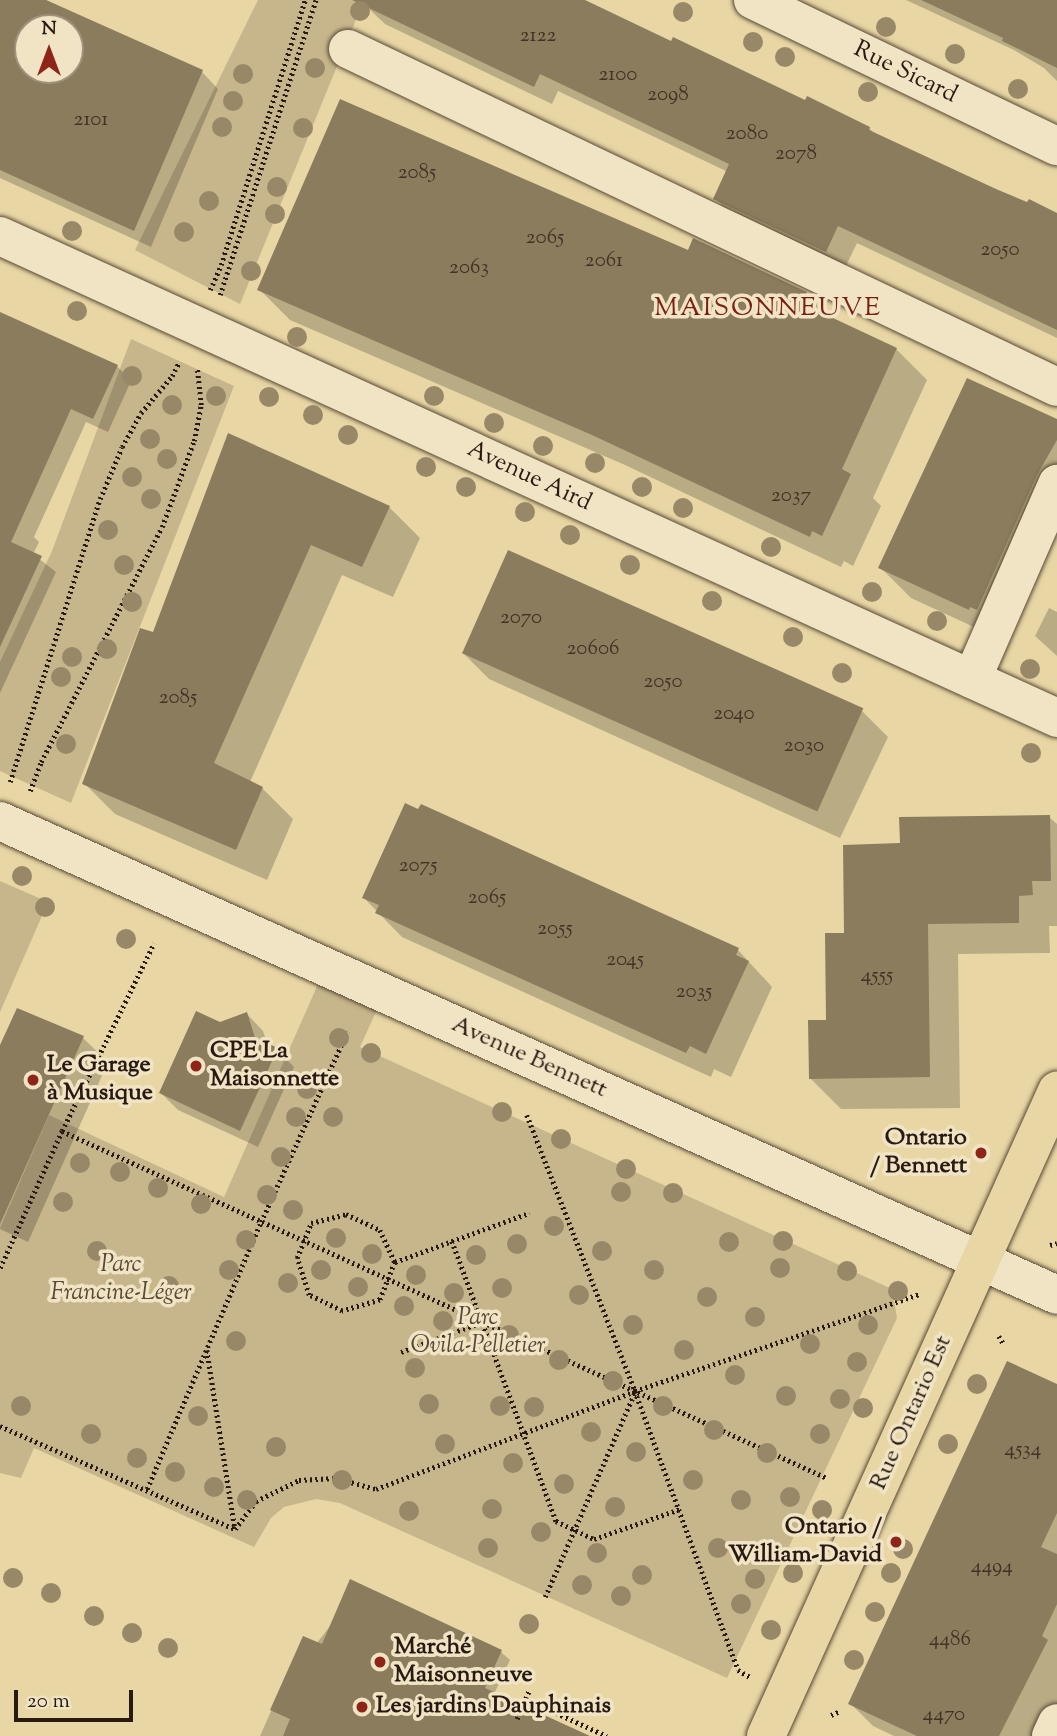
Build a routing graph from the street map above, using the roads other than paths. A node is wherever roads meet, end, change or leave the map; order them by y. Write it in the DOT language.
graph roads {
  1 [pos="753,0"];
  2 [pos="348,49"];
  3 [pos="1057,146"];
  4 [pos="0,236"];
  5 [pos="1057,387"];
  6 [pos="1057,484"];
  7 [pos="972,679"];
  8 [pos="1057,718"];
  9 [pos="11,804"];
  10 [pos="1057,1091"];
  11 [pos="980,1259"];
  12 [pos="1057,1295"];
  13 [pos="1057,1724"];
  14 [pos="772,1734"];
  15 [pos="1051,1736"];
  1 -- 3 [label="street, Rue Sicard"];
  2 -- 5 [label="street"];
  4 -- 7 [label="street, Avenue Aird"];
  6 -- 7 [label="street"];
  7 -- 8 [label="street, Avenue Aird"];
  9 -- 11 [label="street, Avenue Bennett"];
  10 -- 11 [label="main road, Rue Ontario Est"];
  11 -- 12 [label="street, Avenue Bennett"];
  11 -- 14 [label="main road, Rue Ontario Est"];
  13 -- 15 [label="street"];
}
